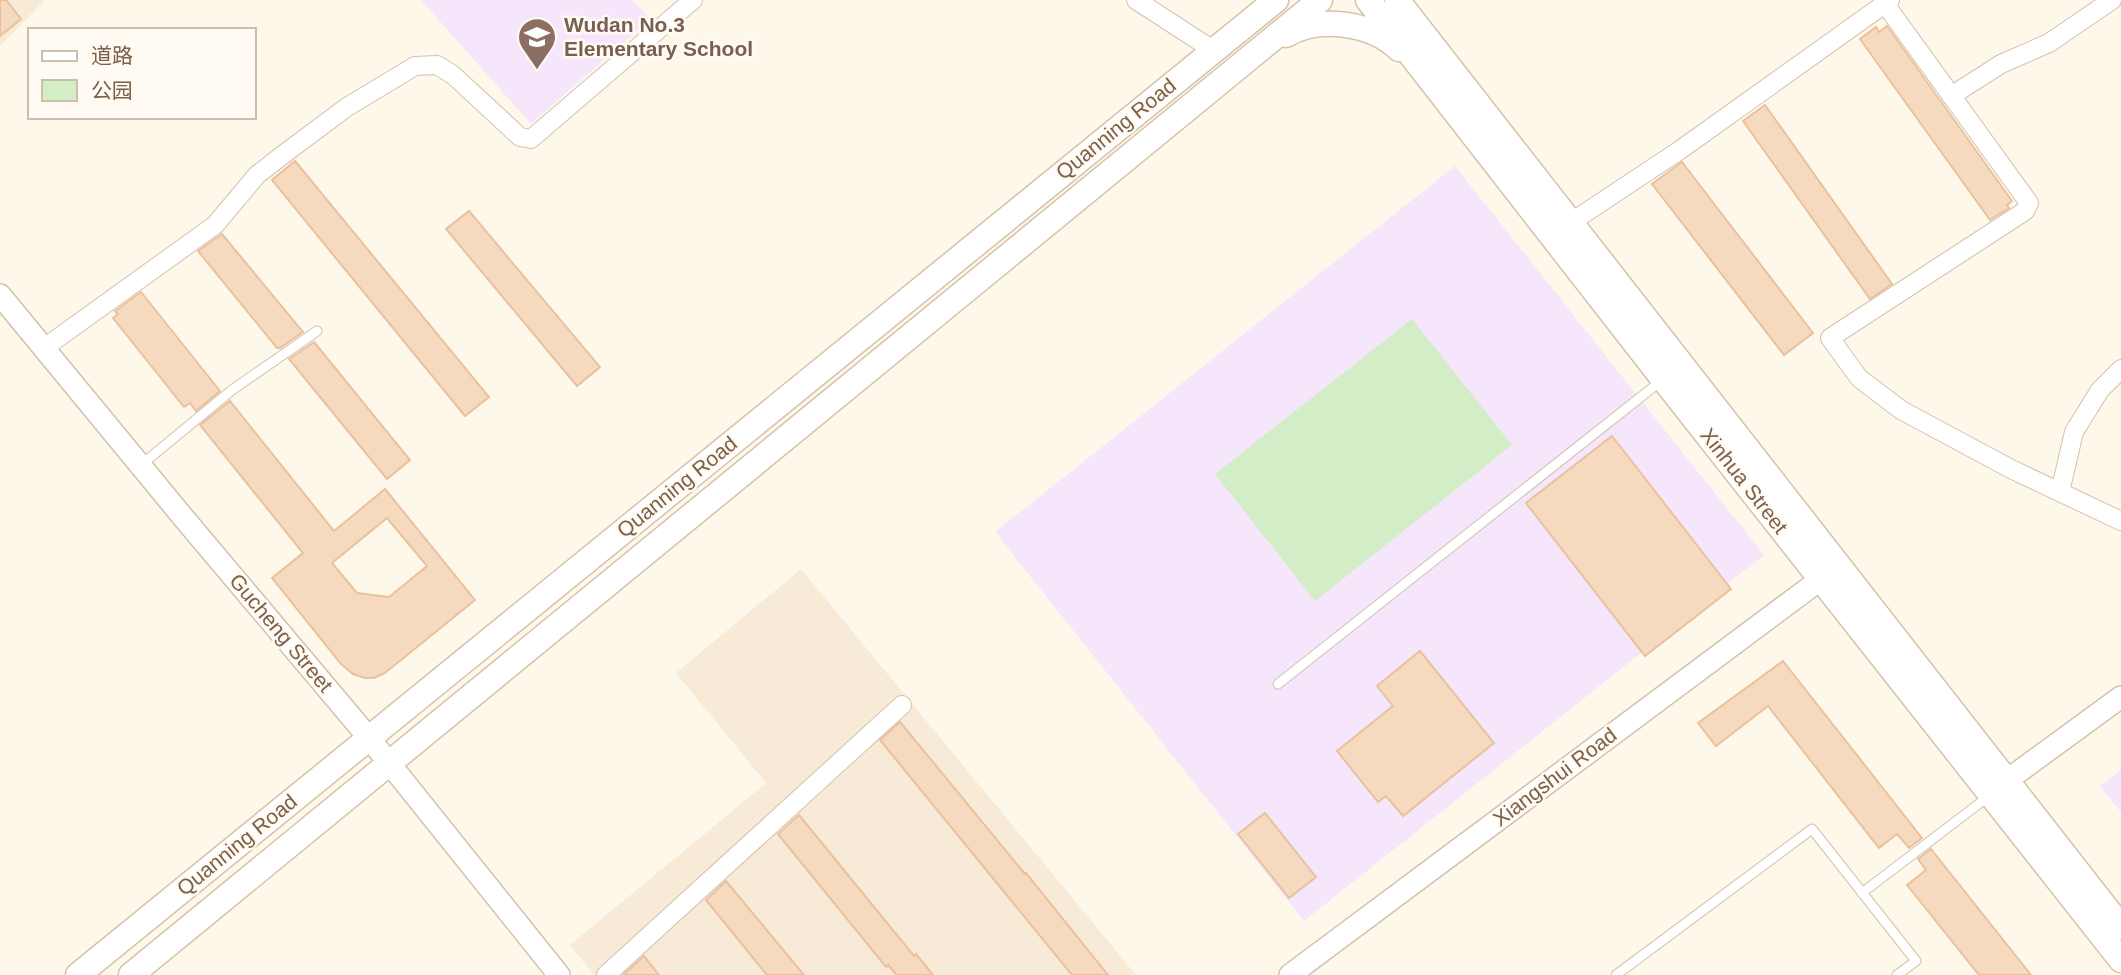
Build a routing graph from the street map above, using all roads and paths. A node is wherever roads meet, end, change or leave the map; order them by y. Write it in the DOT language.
graph roads {
  1 [pos="693,0"];
  2 [pos="1136,0"];
  3 [pos="1254,0"];
  4 [pos="1276,0"];
  5 [pos="1320,0"];
  6 [pos="1368,0"];
  7 [pos="1397,0"];
  8 [pos="1422,0"];
  9 [pos="2112,0"];
  10 [pos="1888,2"];
  11 [pos="1220,45"];
  12 [pos="1244,62"];
  13 [pos="1461,84"];
  14 [pos="1437,88"];
  15 [pos="1951,96"];
  16 [pos="1570,223"];
  17 [pos="0,295"];
  18 [pos="317,331"];
  19 [pos="44,348"];
  20 [pos="2121,369"];
  21 [pos="1663,379"];
  22 [pos="141,465"];
  23 [pos="2060,492"];
  24 [pos="2121,522"];
  25 [pos="1821,579"];
  26 [pos="1278,684"];
  27 [pos="2121,697"];
  28 [pos="902,705"];
  29 [pos="369,738"];
  30 [pos="388,763"];
  31 [pos="1999,788"];
  32 [pos="1862,893"];
  33 [pos="2121,927"];
  34 [pos="2121,960"];
  35 [pos="78,975"];
  36 [pos="131,975"];
  37 [pos="559,975"];
  38 [pos="606,975"];
  39 [pos="1290,975"];
  40 [pos="1616,975"];
  41 [pos="1897,975"];
  1 -- 19 [label="street"];
  2 -- 11 [label="street"];
  3 -- 11 [label="main road"];
  4 -- 11 [label="main road, Quanning Road"];
  5 -- 12 [label="main road, Quanning Road"];
  6 -- 14 [label="main road, Xinhua Street"];
  7 -- 13 [label="main road, Xinhua Street"];
  8 -- 13 [label="main road"];
  9 -- 15 [label="street"];
  10 -- 15 [label="street"];
  10 -- 16 [label="street"];
  11 -- 29 [label="main road, Quanning Road"];
  12 -- 14 [label="main road"];
  12 -- 30 [label="main road, Quanning Road"];
  13 -- 16 [label="main road, Xinhua Street"];
  14 -- 21 [label="main road, Xinhua Street"];
  15 -- 23 [label="street"];
  16 -- 31 [label="main road, Xinhua Street"];
  17 -- 19 [label="street, Gucheng Street"];
  18 -- 22 [label="lane"];
  19 -- 22 [label="street, Gucheng Street"];
  20 -- 23 [label="street"];
  21 -- 25 [label="main road, Xinhua Street"];
  21 -- 26 [label="lane"];
  22 -- 29 [label="street, Gucheng Street"];
  23 -- 24 [label="street"];
  25 -- 31 [label="main road, Xinhua Street"];
  25 -- 39 [label="street, Xiangshui Road"];
  27 -- 31 [label="street"];
  28 -- 38 [label="street"];
  29 -- 30 [label="street, Gucheng Street"];
  29 -- 35 [label="main road, Quanning Road"];
  30 -- 36 [label="main road, Quanning Road"];
  30 -- 37 [label="street, Gucheng Street"];
  31 -- 32 [label="lane"];
  31 -- 33 [label="main road, Xinhua Street"];
  31 -- 34 [label="main road, Xinhua Street"];
  32 -- 40 [label="lane"];
  32 -- 41 [label="lane"];
}
